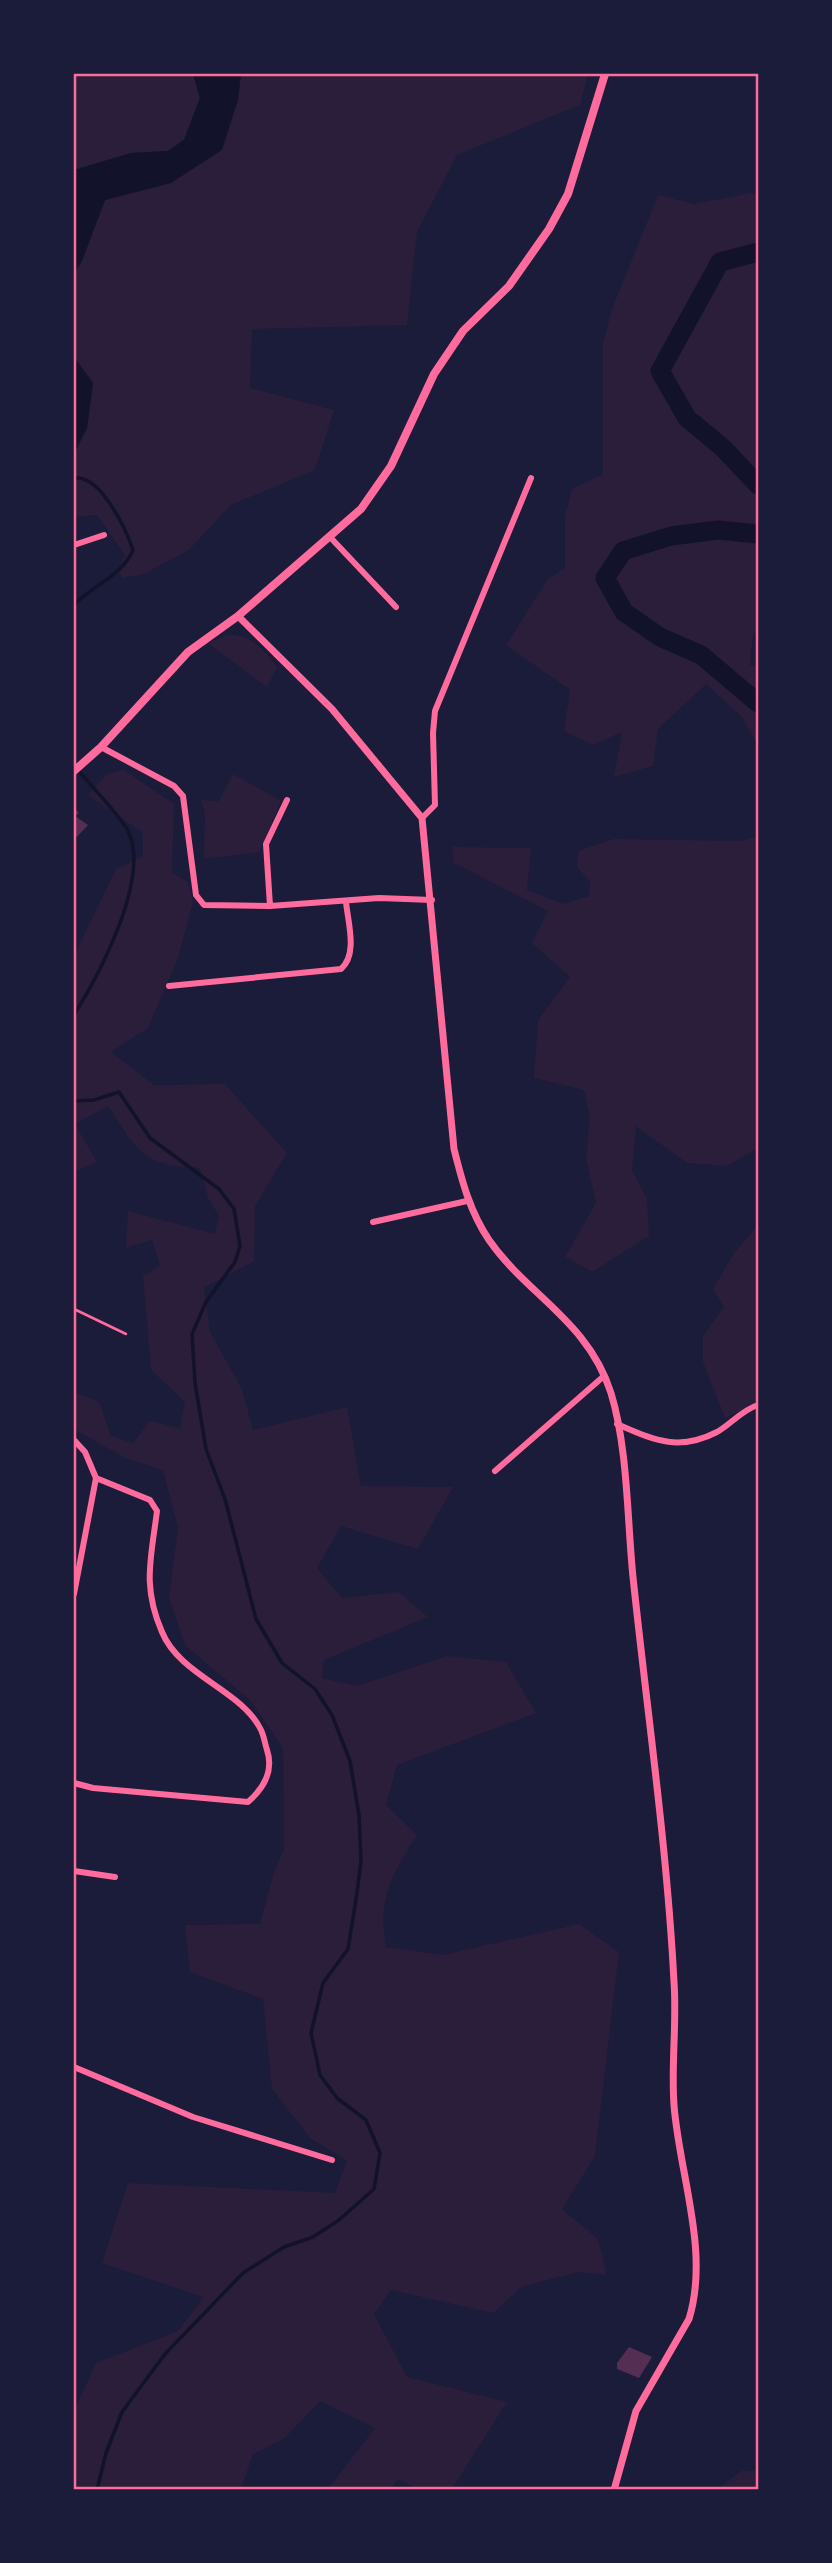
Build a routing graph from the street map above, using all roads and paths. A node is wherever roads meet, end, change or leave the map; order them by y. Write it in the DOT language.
graph roads {
  1 [pos="605,74"];
  2 [pos="531,478"];
  3 [pos="104,535"];
  4 [pos="329,536"];
  5 [pos="74,545"];
  6 [pos="396,607"];
  7 [pos="238,616"];
  8 [pos="101,747"];
  9 [pos="74,771"];
  10 [pos="287,800"];
  11 [pos="422,818"];
  12 [pos="432,900"];
  13 [pos="346,902"];
  14 [pos="270,906"];
  15 [pos="169,986"];
  16 [pos="467,1200"];
  17 [pos="373,1223"];
  18 [pos="74,1309"];
  19 [pos="125,1334"];
  20 [pos="604,1376"];
  21 [pos="758,1405"];
  22 [pos="616,1424"];
  23 [pos="74,1440"];
  24 [pos="495,1471"];
  25 [pos="96,1478"];
  26 [pos="74,1594"];
  27 [pos="74,1783"];
  28 [pos="74,1871"];
  29 [pos="115,1877"];
  30 [pos="74,2067"];
  31 [pos="332,2160"];
  32 [pos="614,2490"];
  1 -- 4 [label="main road"];
  2 -- 11 [label="street"];
  3 -- 5 [label="street"];
  4 -- 6 [label="street"];
  4 -- 7 [label="main road"];
  7 -- 8 [label="main road"];
  7 -- 11 [label="street"];
  8 -- 9 [label="main road"];
  8 -- 14 [label="street"];
  10 -- 14 [label="street"];
  11 -- 12 [label="street"];
  12 -- 13 [label="street"];
  12 -- 16 [label="street"];
  13 -- 14 [label="street"];
  13 -- 15 [label="street"];
  16 -- 17 [label="street"];
  16 -- 20 [label="street"];
  18 -- 19 [label="lane"];
  20 -- 22 [label="street"];
  20 -- 24 [label="street"];
  21 -- 22 [label="street"];
  22 -- 32 [label="street"];
  23 -- 25 [label="street"];
  25 -- 26 [label="street"];
  25 -- 27 [label="street"];
  28 -- 29 [label="street"];
  30 -- 31 [label="street"];
}
